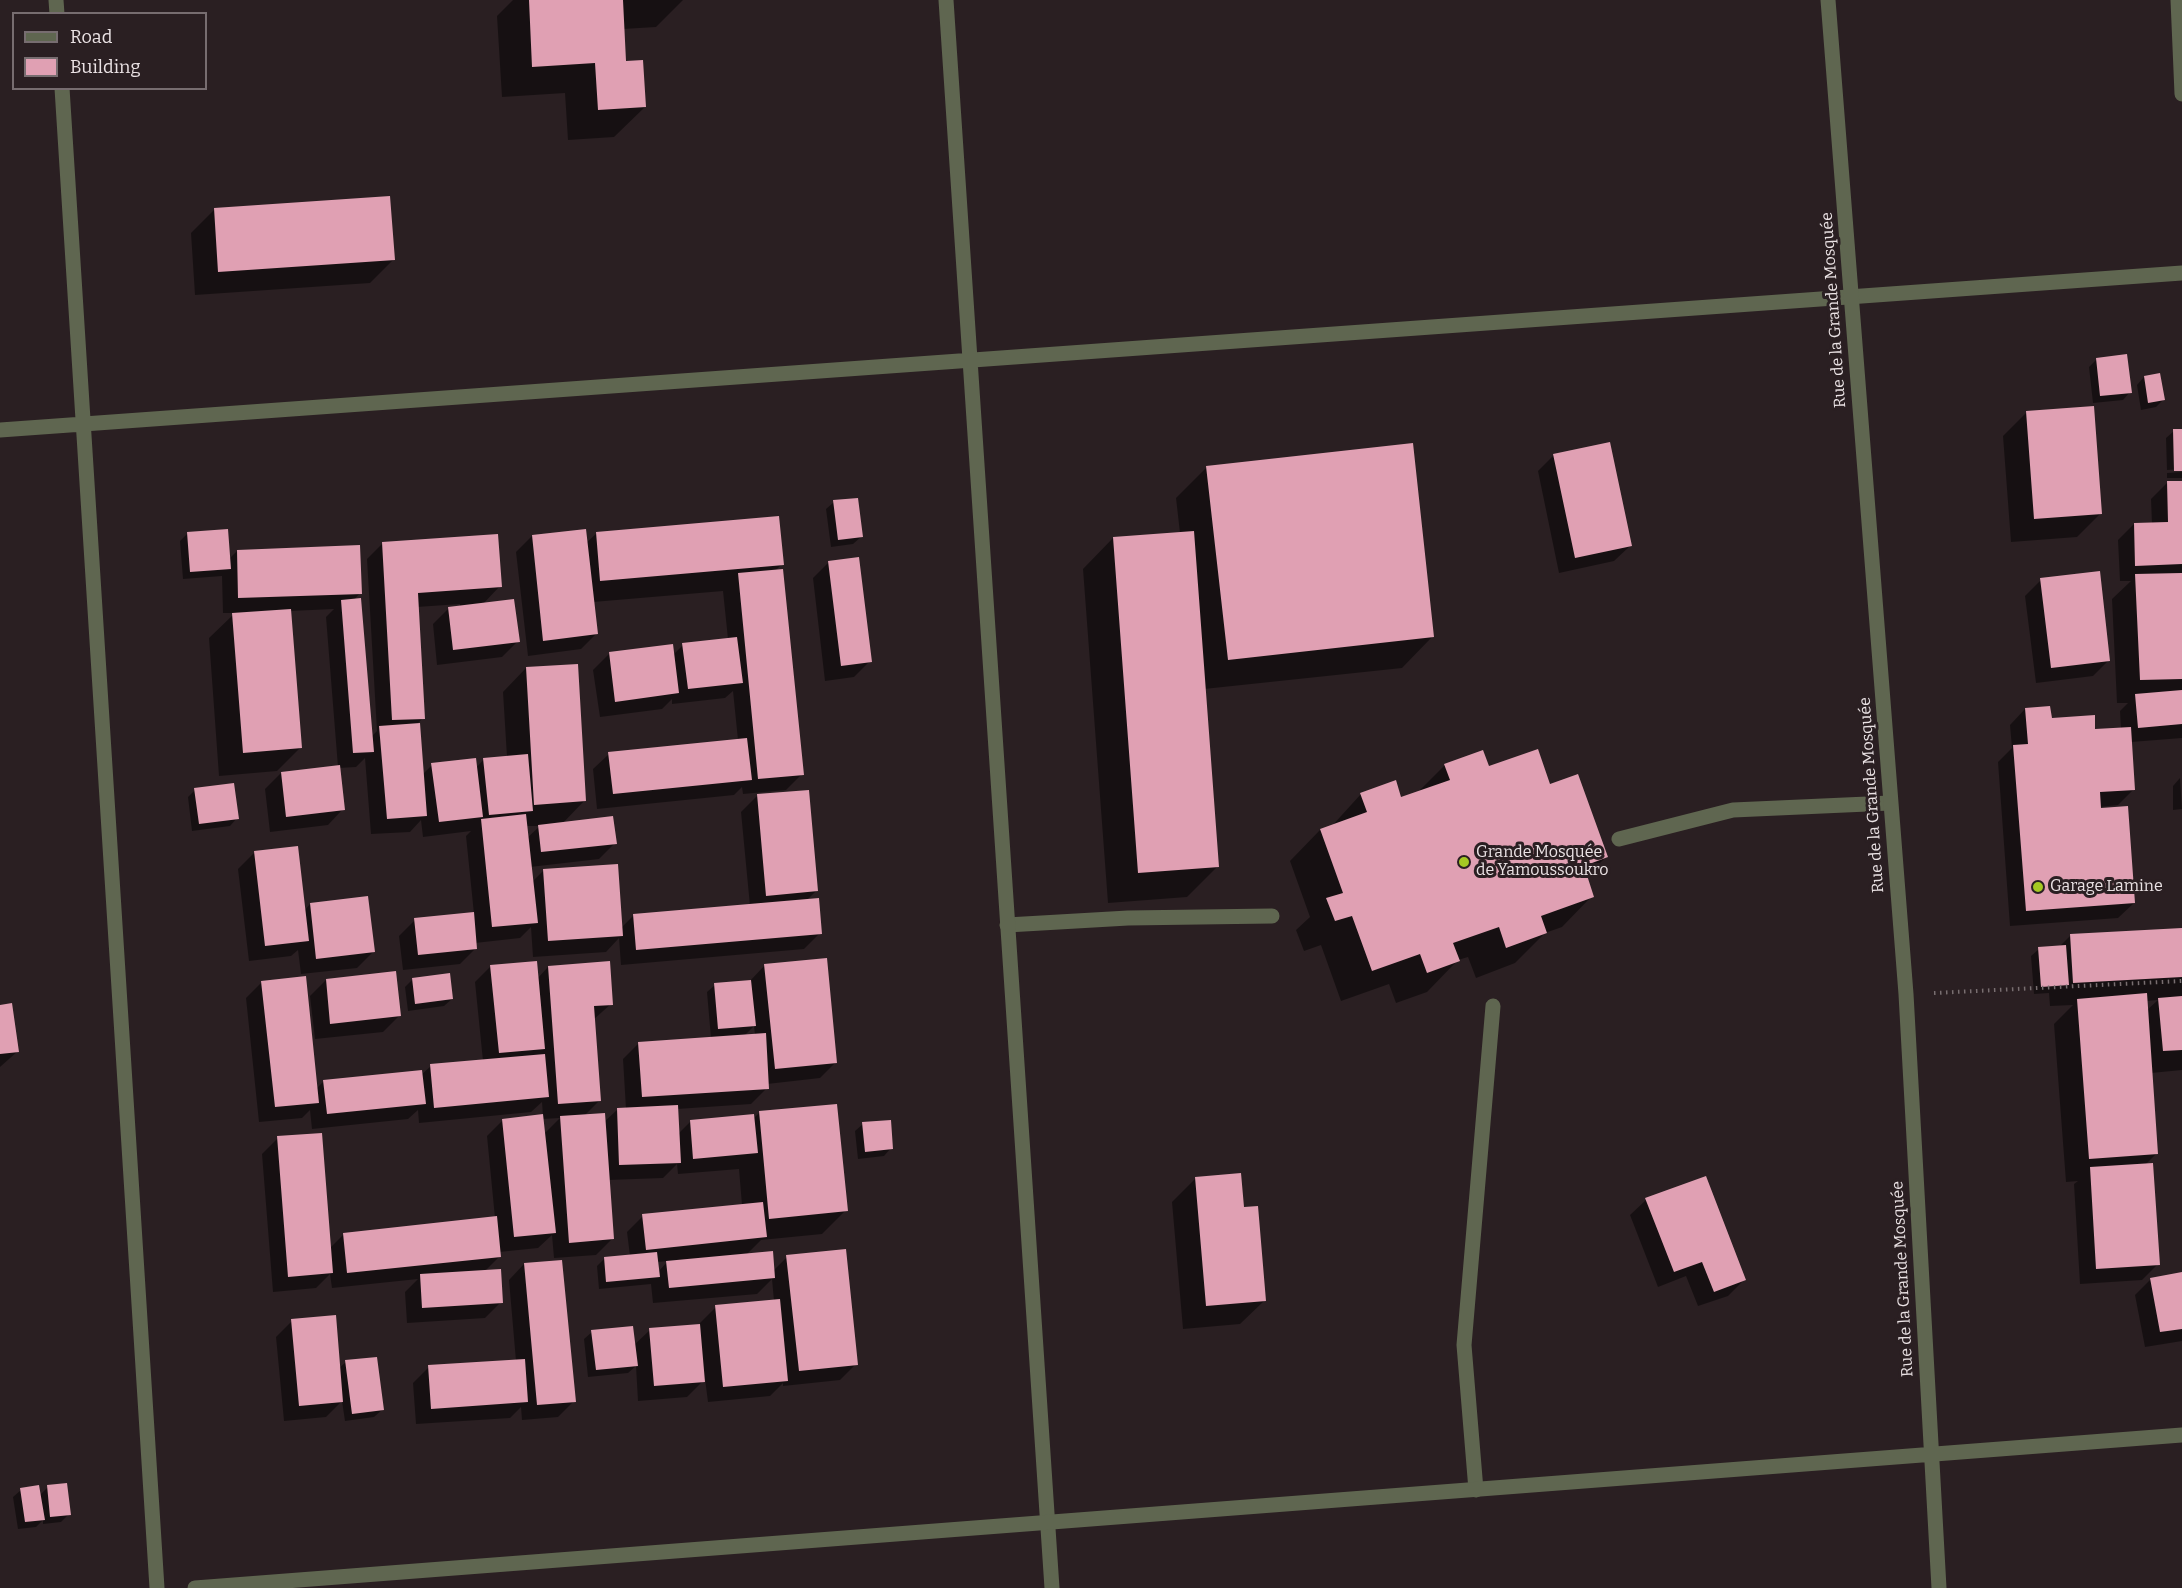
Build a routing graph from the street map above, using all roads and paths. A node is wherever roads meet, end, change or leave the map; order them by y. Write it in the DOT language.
graph roads {
  1 [pos="946,0"];
  2 [pos="1828,0"];
  3 [pos="2178,0"];
  4 [pos="62,90"];
  5 [pos="2182,94"];
  6 [pos="2182,273"];
  7 [pos="1851,297"];
  8 [pos="970,361"];
  9 [pos="83,424"];
  10 [pos="0,430"];
  11 [pos="1890,803"];
  12 [pos="1619,839"];
  13 [pos="1272,916"];
  14 [pos="1007,925"];
  15 [pos="2182,981"];
  16 [pos="1906,994"];
  17 [pos="1493,1006"];
  18 [pos="2182,1435"];
  19 [pos="1930,1455"];
  20 [pos="1476,1490"];
  21 [pos="1047,1523"];
  22 [pos="157,1588"];
  23 [pos="195,1588"];
  24 [pos="1052,1588"];
  25 [pos="1938,1588"];
  1 -- 8 [label="street"];
  2 -- 7 [label="street, Rue de la Grande Mosquée"];
  3 -- 5 [label="street"];
  4 -- 9 [label="street"];
  6 -- 7 [label="street"];
  7 -- 8 [label="street"];
  7 -- 11 [label="street, Rue de la Grande Mosquée"];
  8 -- 9 [label="street"];
  8 -- 14 [label="street"];
  9 -- 10 [label="street"];
  9 -- 22 [label="street"];
  11 -- 12 [label="street"];
  11 -- 16 [label="street, Rue de la Grande Mosquée"];
  13 -- 14 [label="street"];
  14 -- 21 [label="street"];
  15 -- 16 [label="path"];
  16 -- 19 [label="street, Rue de la Grande Mosquée"];
  17 -- 20 [label="street"];
  18 -- 19 [label="street"];
  19 -- 20 [label="street"];
  19 -- 25 [label="street, Rue de la Grande Mosquée"];
  20 -- 21 [label="street"];
  21 -- 23 [label="street"];
  21 -- 24 [label="street"];
}
